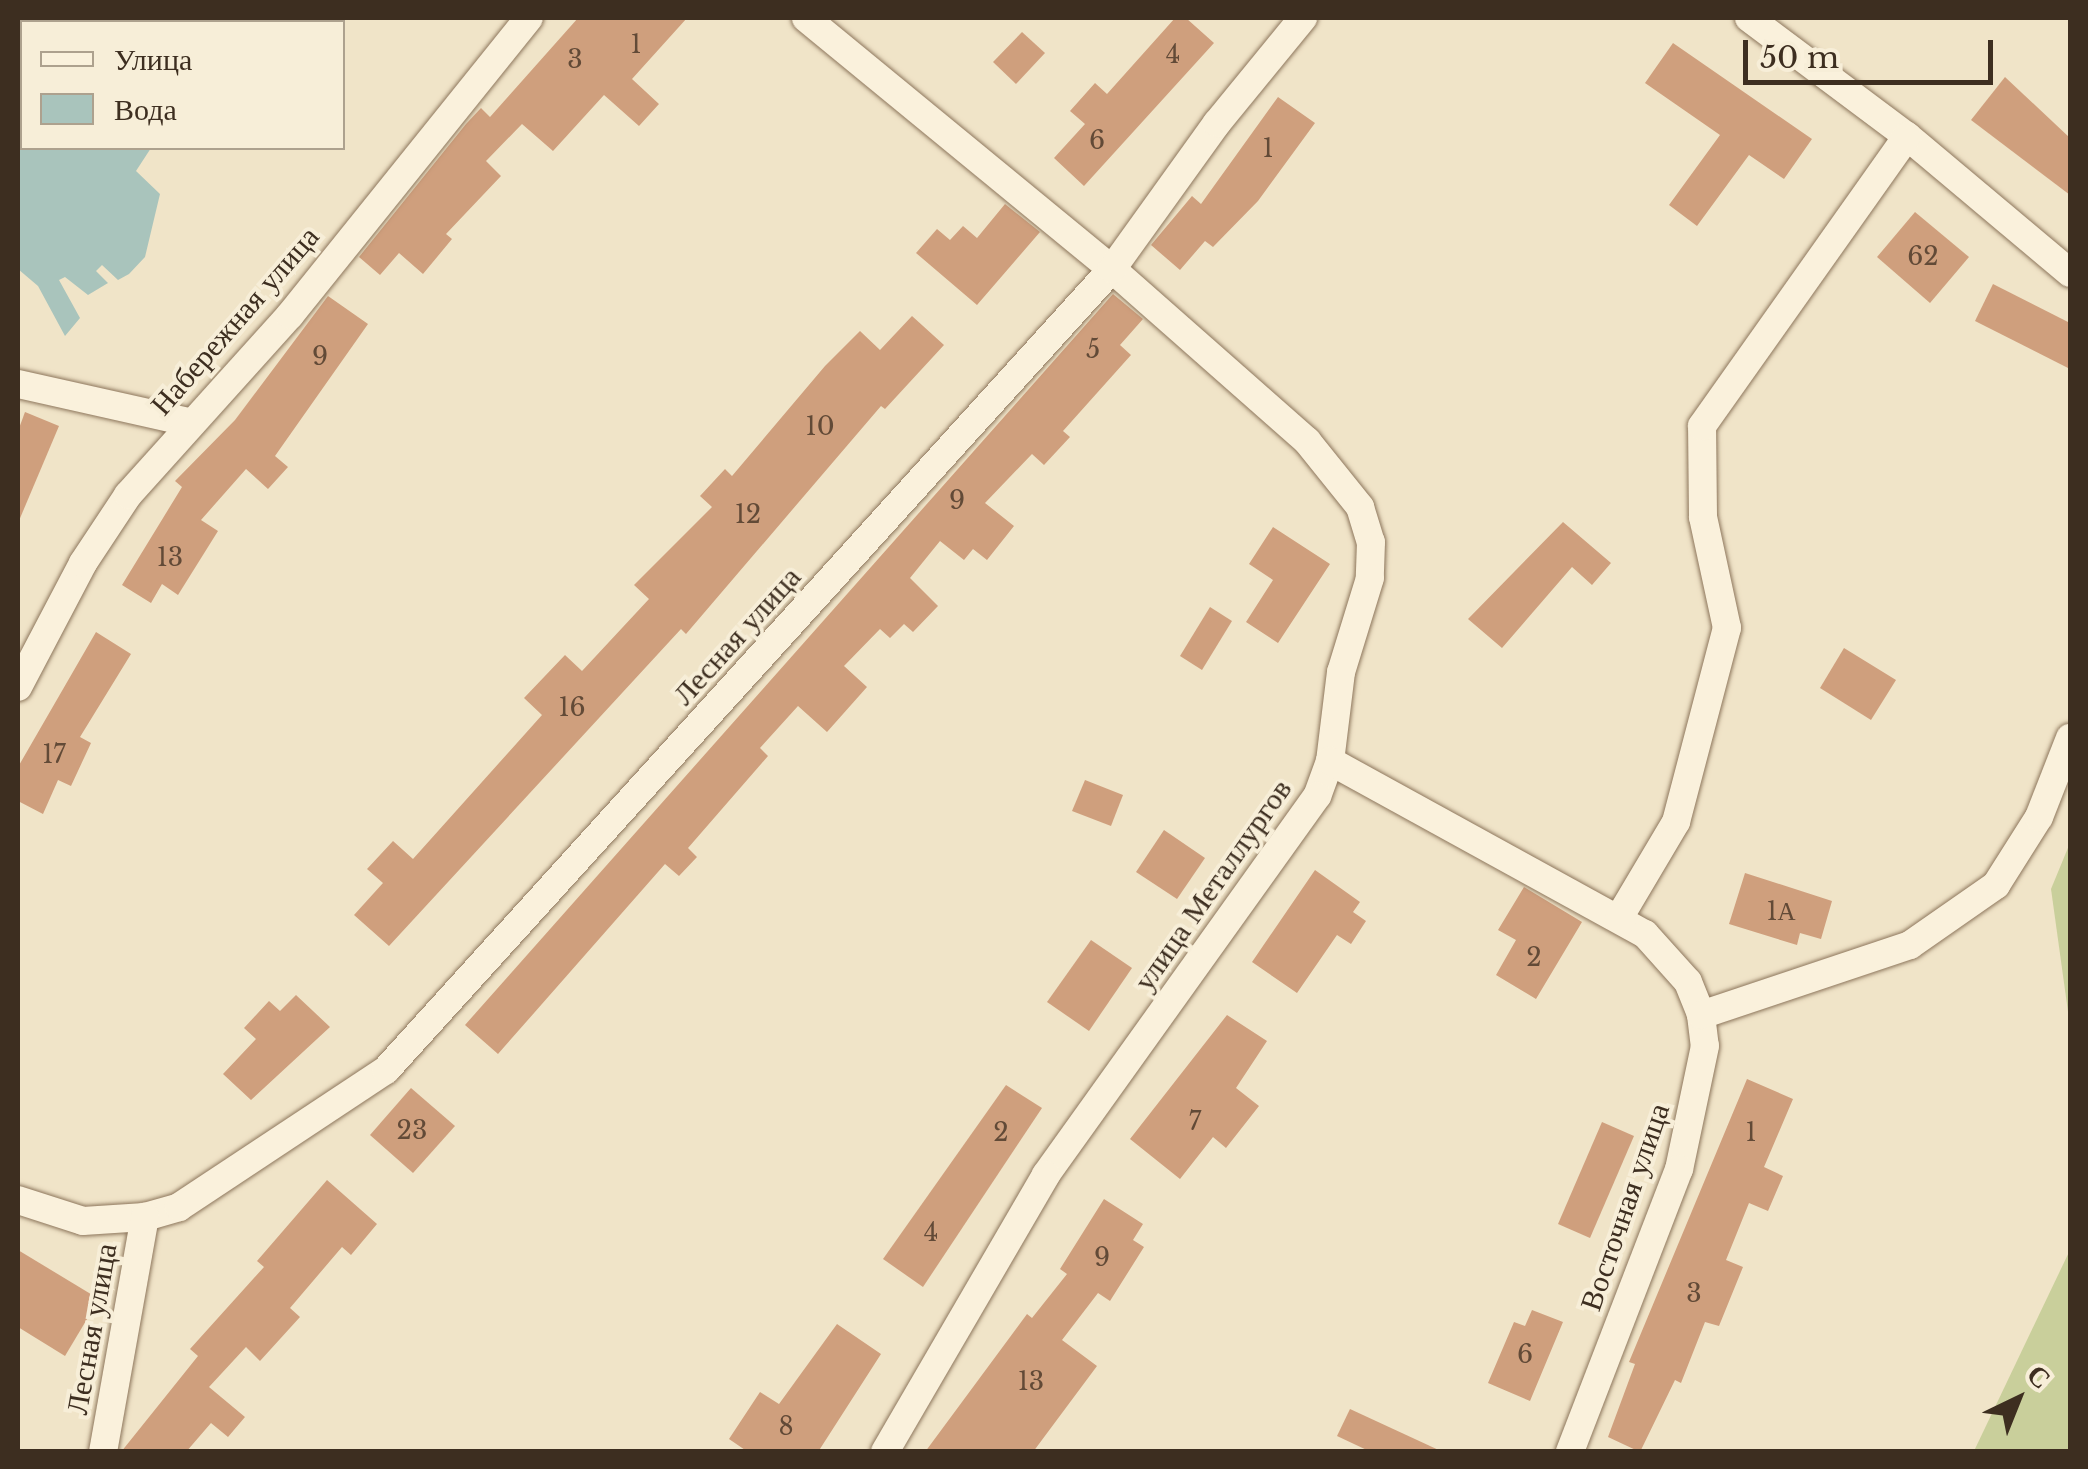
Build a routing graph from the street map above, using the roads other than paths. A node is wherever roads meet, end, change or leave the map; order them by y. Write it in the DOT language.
graph roads {
  1 [pos="529,18"];
  2 [pos="806,18"];
  3 [pos="1304,18"];
  4 [pos="1750,18"];
  5 [pos="1906,136"];
  6 [pos="1112,269"];
  7 [pos="2070,273"];
  8 [pos="18,384"];
  9 [pos="188,422"];
  10 [pos="18,687"];
  11 [pos="2070,738"];
  12 [pos="1330,762"];
  13 [pos="1618,918"];
  14 [pos="1701,1015"];
  15 [pos="18,1200"];
  16 [pos="146,1217"];
  17 [pos="103,1452"];
  18 [pos="885,1452"];
  19 [pos="1570,1452"];
  1 -- 9 [label="street, Набережная улица"];
  2 -- 6 [label="street, улица Металлургов"];
  3 -- 6 [label="street, Лесная улица"];
  4 -- 5 [label="street"];
  5 -- 7 [label="street"];
  5 -- 13 [label="street"];
  6 -- 12 [label="street, улица Металлургов"];
  6 -- 16 [label="street, Лесная улица"];
  8 -- 9 [label="street"];
  9 -- 10 [label="street, Набережная улица"];
  11 -- 14 [label="street"];
  12 -- 13 [label="street"];
  12 -- 18 [label="street, улица Металлургов"];
  13 -- 14 [label="street"];
  14 -- 19 [label="street, Восточная улица"];
  15 -- 16 [label="street, Лесная улица"];
  16 -- 17 [label="street, Лесная улица"];
}
